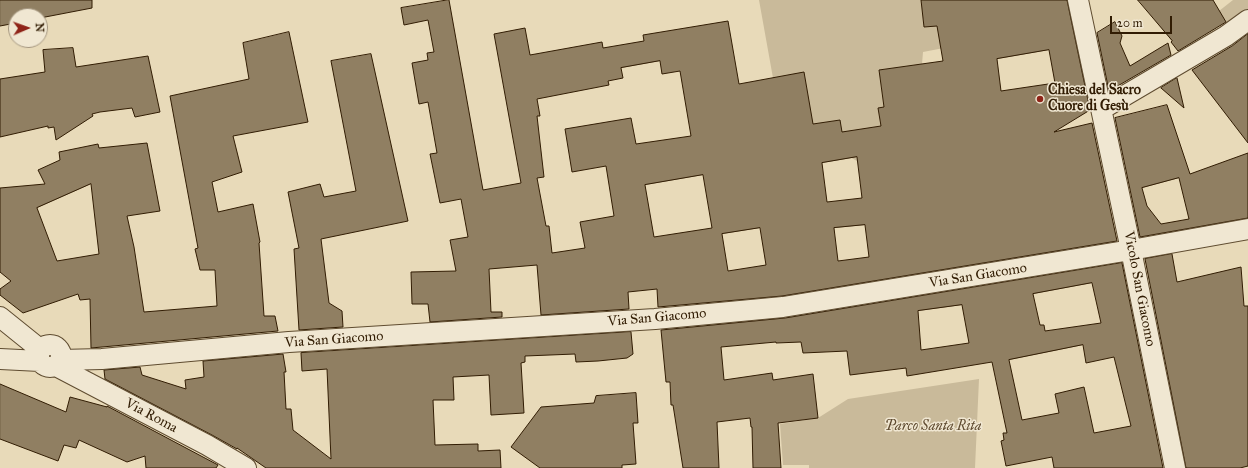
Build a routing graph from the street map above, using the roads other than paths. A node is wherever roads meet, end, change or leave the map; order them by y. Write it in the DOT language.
graph roads {
  1 [pos="1078,0"];
  2 [pos="1248,20"];
  3 [pos="1102,109"];
  4 [pos="1248,229"];
  5 [pos="1131,250"];
  6 [pos="0,316"];
  7 [pos="0,359"];
  8 [pos="49,359"];
  9 [pos="246,468"];
  10 [pos="1174,468"];
  1 -- 3 [label="street, Vicolo San Giacomo"];
  2 -- 3 [label="street"];
  3 -- 5 [label="street, Vicolo San Giacomo"];
  4 -- 5 [label="street, Via San Giacomo"];
  5 -- 8 [label="street, Via San Giacomo"];
  5 -- 10 [label="street, Vicolo San Giacomo"];
  6 -- 8 [label="street, Via Roma"];
  7 -- 8 [label="street, Via Roma"];
  8 -- 9 [label="street, Via Roma"];
}
